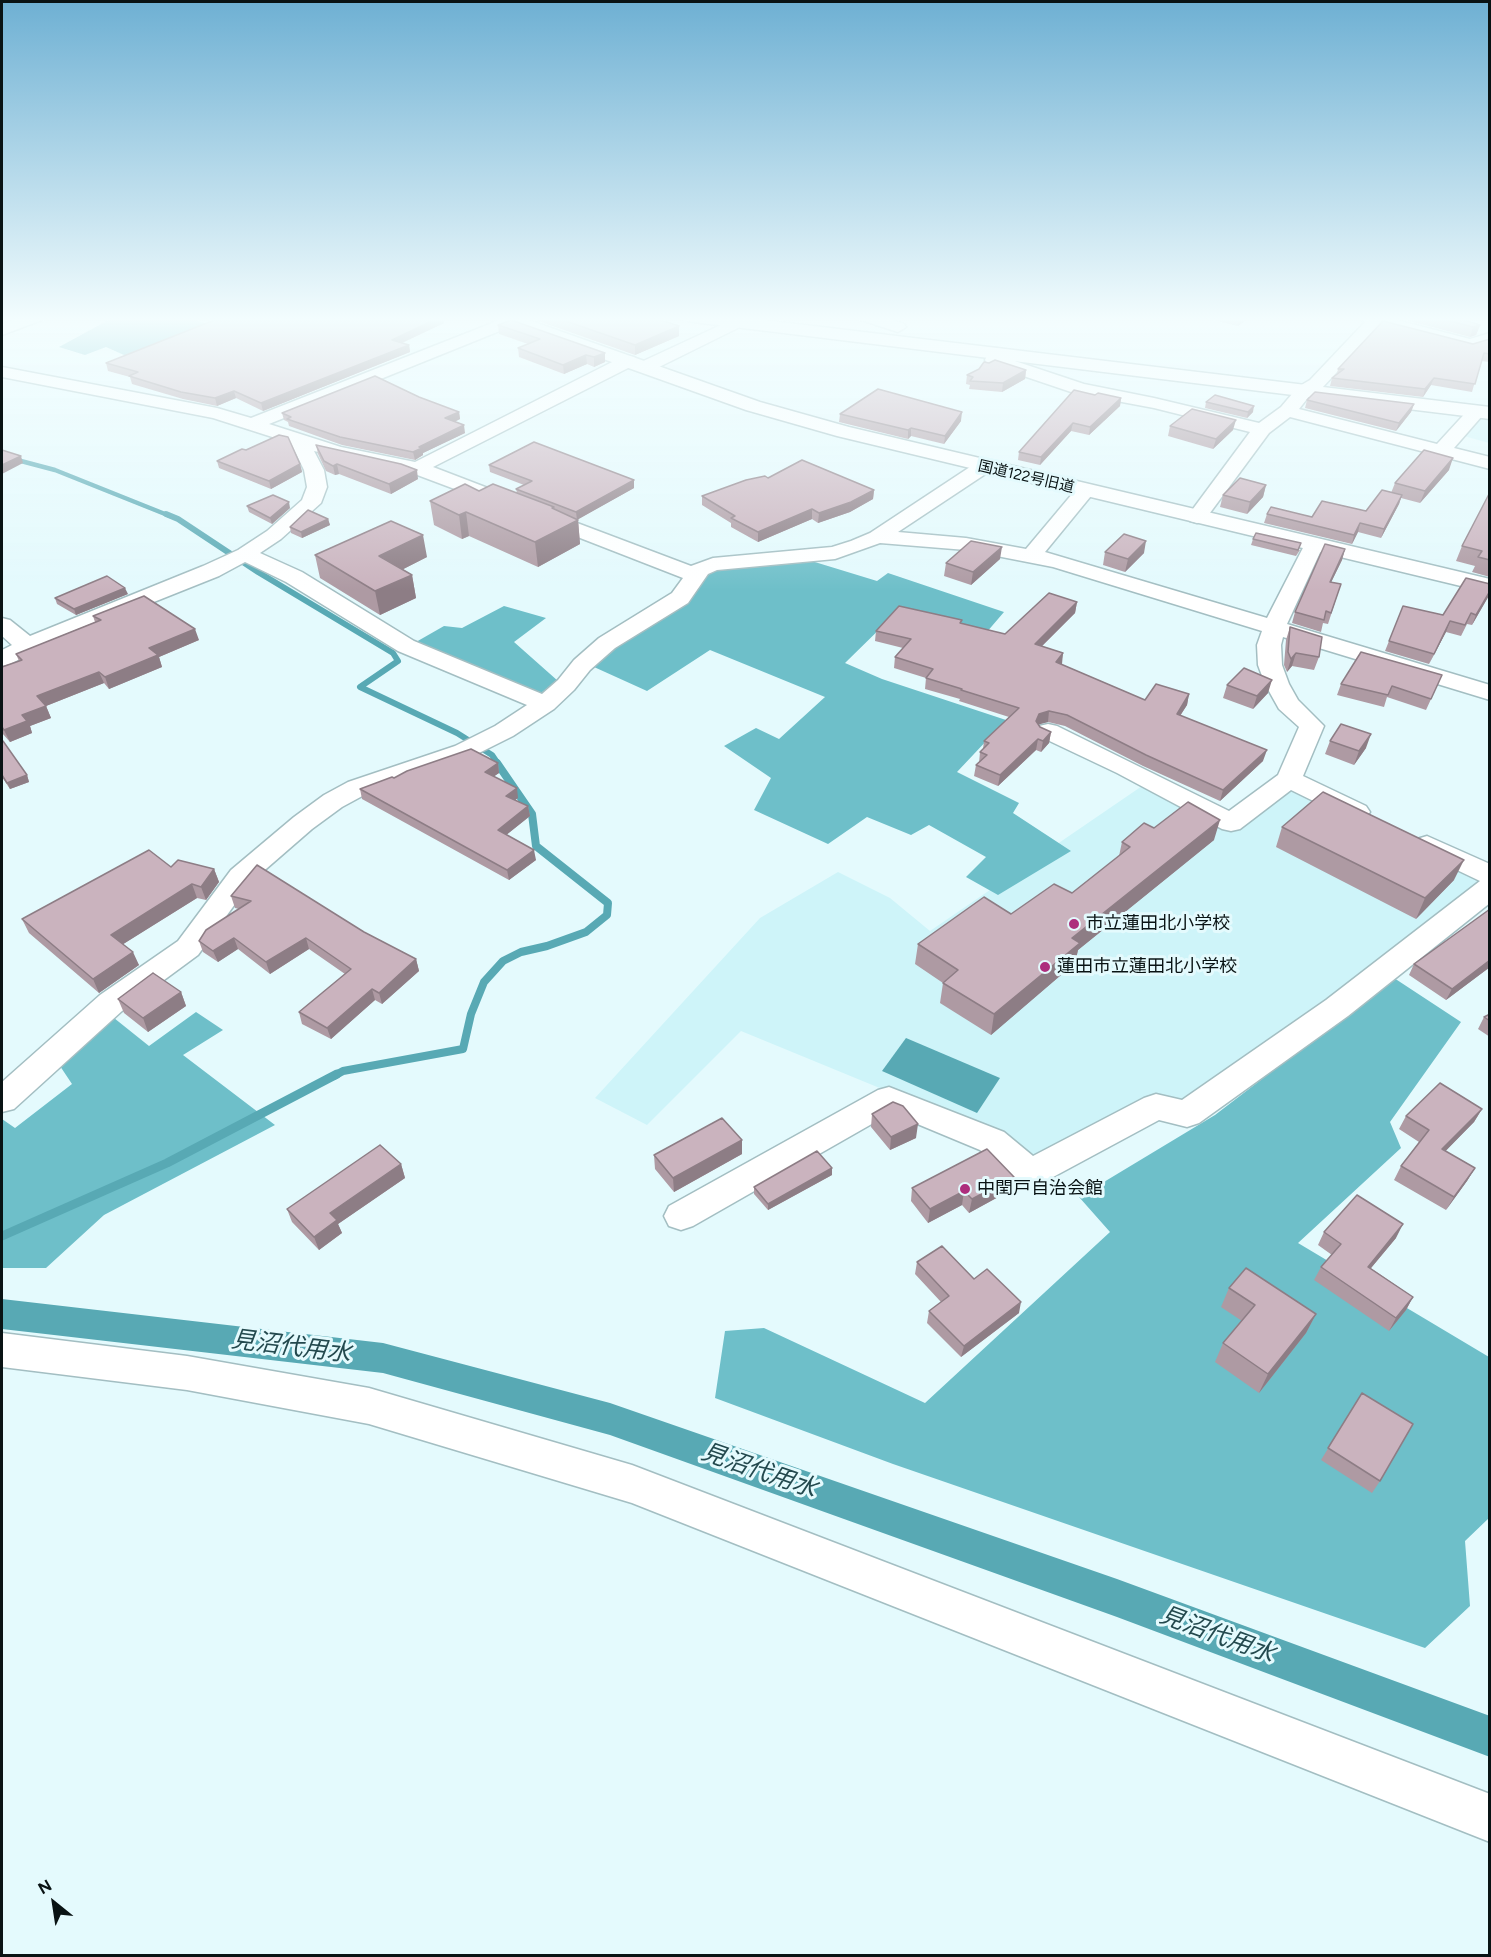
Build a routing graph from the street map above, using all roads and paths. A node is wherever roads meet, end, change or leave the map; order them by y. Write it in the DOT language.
graph roads {
  1 [pos="192,408"];
  2 [pos="290,408"];
  3 [pos="543,408"];
  4 [pos="763,408"];
  5 [pos="1176,408"];
  6 [pos="1290,408"];
  7 [pos="1485,410"];
  8 [pos="1287,411"];
  9 [pos="250,425"];
  10 [pos="1262,429"];
  11 [pos="300,442"];
  12 [pos="1443,449"];
  13 [pos="1490,463"];
  14 [pos="983,467"];
  15 [pos="417,468"];
  16 [pos="1086,491"];
  17 [pos="1197,517"];
  18 [pos="878,537"];
  19 [pos="1314,544"];
  20 [pos="245,554"];
  21 [pos="1032,555"];
  22 [pos="694,575"];
  23 [pos="1490,586"];
  24 [pos="2,625"];
  25 [pos="1274,627"];
  26 [pos="27,645"];
  27 [pos="2,660"];
  28 [pos="1490,693"];
  29 [pos="544,704"];
  30 [pos="1048,731"];
  31 [pos="1289,779"];
  32 [pos="1490,875"];
  33 [pos="1490,888"];
  34 [pos="2,1100"];
  35 [pos="681,1216"];
  36 [pos="2,1350"];
  37 [pos="1490,1818"];
  1 -- 9 [label="street"];
  2 -- 9 [label="street"];
  3 -- 15 [label="street"];
  4 -- 14 [label="main road, 国道122号旧道"];
  5 -- 10 [label="street"];
  6 -- 8 [label="street"];
  7 -- 12 [label="street"];
  8 -- 10 [label="street"];
  8 -- 12 [label="street"];
  9 -- 11 [label="street"];
  10 -- 17 [label="street"];
  11 -- 15 [label="street"];
  11 -- 20 [label="street"];
  12 -- 13 [label="street"];
  14 -- 16 [label="main road, 国道122号旧道"];
  14 -- 18 [label="street"];
  15 -- 22 [label="street"];
  16 -- 17 [label="main road, 国道122号旧道"];
  16 -- 21 [label="street"];
  17 -- 19 [label="main road, 国道122号旧道"];
  18 -- 21 [label="street"];
  18 -- 22 [label="street"];
  19 -- 23 [label="main road, 国道122号旧道"];
  19 -- 25 [label="street"];
  20 -- 26 [label="street"];
  20 -- 29 [label="street"];
  21 -- 25 [label="street"];
  22 -- 29 [label="street"];
  24 -- 26 [label="street"];
  25 -- 28 [label="street"];
  25 -- 31 [label="street"];
  26 -- 27 [label="street"];
  29 -- 34 [label="street"];
  30 -- 31 [label="street"];
  31 -- 32 [label="street"];
  33 -- 35 [label="street"];
  36 -- 37 [label="street"];
}
